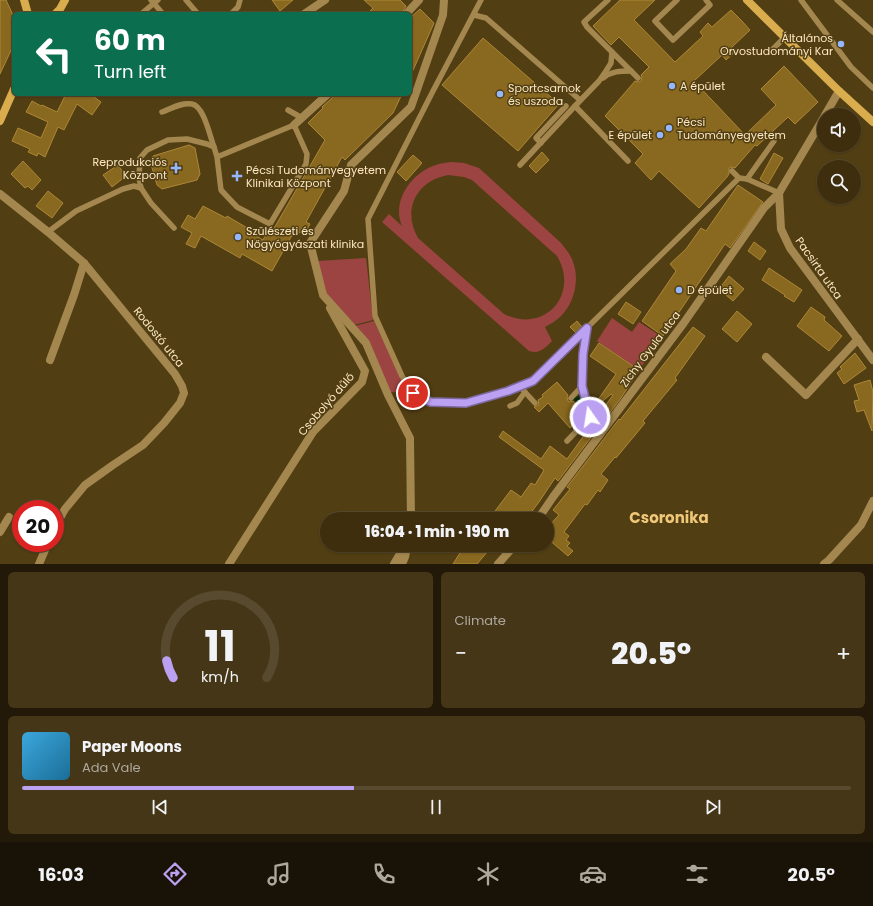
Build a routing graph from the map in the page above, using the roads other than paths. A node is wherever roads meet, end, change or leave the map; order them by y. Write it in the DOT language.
graph roads {
  1 [pos="24,0"];
  2 [pos="66,0"];
  3 [pos="186,0"];
  4 [pos="240,0"];
  5 [pos="325,0"];
  6 [pos="419,0"];
  7 [pos="444,0"];
  8 [pos="481,0"];
  9 [pos="608,0"];
  10 [pos="677,0"];
  11 [pos="706,0"];
  12 [pos="747,0"];
  13 [pos="800,0"];
  14 [pos="837,0"];
  15 [pos="154,1"];
  16 [pos="756,3"];
  17 [pos="27,12"];
  18 [pos="57,12"];
  19 [pos="143,12"];
  20 [pos="162,12"];
  21 [pos="196,12"];
  22 [pos="233,12"];
  23 [pos="307,12"];
  24 [pos="408,12"];
  25 [pos="474,15"];
  26 [pos="873,32"];
  27 [pos="785,37"];
  28 [pos="771,51"];
  29 [pos="612,52"];
  30 [pos="631,71"];
  31 [pos="638,78"];
  32 [pos="599,80"];
  33 [pos="873,88"];
  34 [pos="839,91"];
  35 [pos="12,94"];
  36 [pos="326,96"];
  37 [pos="580,100"];
  38 [pos="566,106"];
  39 [pos="575,106"];
  40 [pos="829,108"];
  41 [pos="288,110"];
  42 [pos="162,112"];
  43 [pos="302,118"];
  44 [pos="0,121"];
  45 [pos="873,122"];
  46 [pos="294,125"];
  47 [pos="817,128"];
  48 [pos="774,141"];
  49 [pos="541,143"];
  50 [pos="214,147"];
  51 [pos="217,157"];
  52 [pos="628,161"];
  53 [pos="520,165"];
  54 [pos="732,171"];
  55 [pos="739,178"];
  56 [pos="747,179"];
  57 [pos="141,188"];
  58 [pos="779,193"];
  59 [pos="0,194"];
  60 [pos="764,208"];
  61 [pos="779,212"];
  62 [pos="174,228"];
  63 [pos="48,232"];
  64 [pos="84,263"];
  65 [pos="323,295"];
  66 [pos="587,328"];
  67 [pos="858,339"];
  68 [pos="766,357"];
  69 [pos="50,360"];
  70 [pos="873,360"];
  71 [pos="522,384"];
  72 [pos="582,386"];
  73 [pos="525,392"];
  74 [pos="571,398"];
  75 [pos="535,403"];
  76 [pos="510,406"];
  77 [pos="567,441"];
  78 [pos="873,501"];
  79 [pos="64,511"];
  80 [pos="411,512"];
  81 [pos="543,512"];
  82 [pos="10,517"];
  83 [pos="0,532"];
  84 [pos="44,552"];
  85 [pos="401,552"];
  86 [pos="406,552"];
  87 [pos="509,552"];
  88 [pos="39,564"];
  89 [pos="229,564"];
  90 [pos="394,564"];
  91 [pos="402,564"];
  92 [pos="498,564"];
  93 [pos="824,564"];
  1 -- 17 [label="street"];
  2 -- 18 [label="street"];
  3 -- 21 [label="lane"];
  4 -- 22 [label="lane"];
  5 -- 23 [label="street"];
  6 -- 24 [label="street"];
  7 -- 65 [label="street"];
  8 -- 25 [label="lane"];
  9 -- 29 [label="lane"];
  10 -- 11 [label="lane"];
  12 -- 16 [label="street"];
  13 -- 33 [label="lane"];
  14 -- 26 [label="lane"];
  15 -- 19 [label="lane"];
  15 -- 20 [label="lane"];
  16 -- 27 [label="street"];
  25 -- 37 [label="lane"];
  25 -- 71 [label="lane"];
  27 -- 28 [label="lane"];
  27 -- 34 [label="street"];
  29 -- 30 [label="lane"];
  29 -- 32 [label="lane"];
  30 -- 31 [label="lane"];
  30 -- 32 [label="lane"];
  32 -- 37 [label="lane"];
  34 -- 40 [label="street"];
  34 -- 45 [label="street"];
  35 -- 44 [label="street"];
  36 -- 43 [label="street"];
  37 -- 39 [label="lane"];
  38 -- 49 [label="lane"];
  39 -- 49 [label="lane"];
  39 -- 52 [label="lane"];
  41 -- 43 [label="lane"];
  42 -- 50 [label="lane"];
  43 -- 46 [label="street"];
  46 -- 51 [label="lane"];
  46 -- 51 [label="lane"];
  47 -- 58 [label="street"];
  48 -- 56 [label="lane"];
  49 -- 53 [label="lane"];
  50 -- 51 [label="lane"];
  50 -- 57 [label="lane"];
  54 -- 55 [label="lane"];
  55 -- 56 [label="lane"];
  55 -- 66 [label="lane"];
  56 -- 58 [label="lane"];
  57 -- 62 [label="lane"];
  57 -- 63 [label="lane"];
  58 -- 60 [label="street, Zichy Gyula utca"];
  58 -- 61 [label="street, Pacsirta utca"];
  59 -- 63 [label="street, Rodostó utca"];
  60 -- 61 [label="street"];
  60 -- 81 [label="street, Zichy Gyula utca"];
  61 -- 67 [label="street, Pacsirta utca"];
  63 -- 64 [label="street, Rodostó utca"];
  64 -- 69 [label="street"];
  64 -- 79 [label="street, Rodostó utca"];
  65 -- 80 [label="street"];
  65 -- 89 [label="street, Csobolyó dűlő"];
  66 -- 71 [label="lane"];
  66 -- 72 [label="lane"];
  67 -- 68 [label="street"];
  67 -- 70 [label="street, Pacsirta utca"];
  71 -- 73 [label="lane"];
  72 -- 74 [label="lane"];
  72 -- 77 [label="lane"];
  73 -- 75 [label="lane"];
  73 -- 76 [label="lane"];
  78 -- 93 [label="street"];
  82 -- 83 [label="street"];
  84 -- 88 [label="street"];
  85 -- 90 [label="street"];
  86 -- 91 [label="street"];
  87 -- 92 [label="street"];
}
